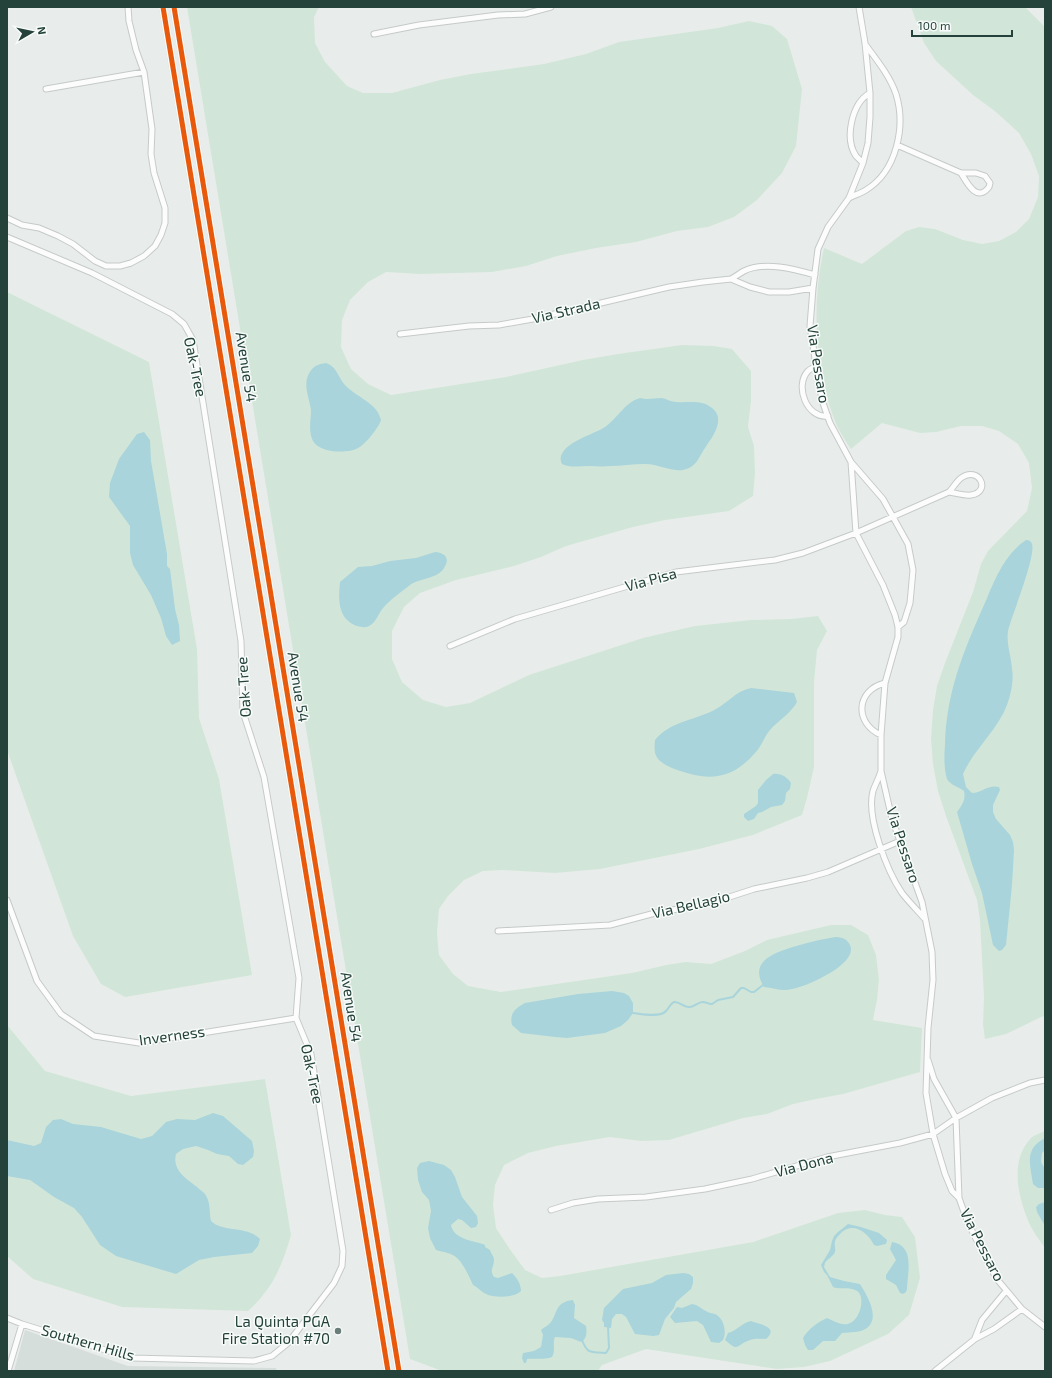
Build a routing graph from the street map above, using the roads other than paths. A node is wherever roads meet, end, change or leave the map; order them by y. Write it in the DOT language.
graph roads {
  1 [pos="128,7"];
  2 [pos="162,7"];
  3 [pos="174,7"];
  4 [pos="551,7"];
  5 [pos="859,7"];
  6 [pos="374,34"];
  7 [pos="865,43"];
  8 [pos="144,72"];
  9 [pos="46,89"];
  10 [pos="870,92"];
  11 [pos="897,145"];
  12 [pos="863,163"];
  13 [pos="961,173"];
  14 [pos="849,198"];
  15 [pos="7,218"];
  16 [pos="7,237"];
  17 [pos="815,275"];
  18 [pos="731,279"];
  19 [pos="813,288"];
  20 [pos="400,334"];
  21 [pos="816,366"];
  22 [pos="828,416"];
  23 [pos="851,462"];
  24 [pos="949,492"];
  25 [pos="894,516"];
  26 [pos="856,533"];
  27 [pos="898,627"];
  28 [pos="450,646"];
  29 [pos="885,684"];
  30 [pos="881,735"];
  31 [pos="881,772"];
  32 [pos="900,841"];
  33 [pos="881,848"];
  34 [pos="7,900"];
  35 [pos="925,919"];
  36 [pos="498,931"];
  37 [pos="296,1018"];
  38 [pos="927,1056"];
  39 [pos="1045,1080"];
  40 [pos="956,1118"];
  41 [pos="933,1134"];
  42 [pos="959,1198"];
  43 [pos="551,1210"];
  44 [pos="342,1266"];
  45 [pos="1006,1291"];
  46 [pos="1022,1309"];
  47 [pos="7,1318"];
  48 [pos="22,1324"];
  49 [pos="1045,1327"];
  50 [pos="975,1339"];
  51 [pos="8,1371"];
  52 [pos="388,1371"];
  53 [pos="399,1371"];
  54 [pos="935,1371"];
  1 -- 8 [label="street"];
  2 -- 52 [label="street, Avenue 54"];
  3 -- 53 [label="street, Avenue 54"];
  4 -- 6 [label="street"];
  5 -- 7 [label="street, Via Pessaro"];
  7 -- 10 [label="street, Via Pessaro"];
  7 -- 11 [label="street, Via Pessaro"];
  8 -- 9 [label="street"];
  8 -- 15 [label="street"];
  10 -- 12 [label="street, Via Pessaro"];
  10 -- 12 [label="street"];
  11 -- 13 [label="street"];
  11 -- 14 [label="street, Via Pessaro"];
  12 -- 14 [label="street, Via Pessaro"];
  13 -- 13 [label="street"];
  14 -- 17 [label="street, Via Pessaro"];
  16 -- 37 [label="street, Oak-Tree"];
  17 -- 18 [label="street, Via Strada"];
  17 -- 19 [label="street, Via Pessaro"];
  18 -- 19 [label="street, Via Strada"];
  18 -- 20 [label="street, Via Strada"];
  19 -- 21 [label="street, Via Pessaro"];
  21 -- 22 [label="street, Via Pessaro"];
  21 -- 22 [label="street"];
  22 -- 23 [label="street, Via Pessaro"];
  23 -- 25 [label="street, Via Pessaro"];
  23 -- 26 [label="street, Via Pessaro"];
  24 -- 24 [label="street"];
  24 -- 25 [label="street, Via Pisa"];
  25 -- 26 [label="street, Via Pisa"];
  25 -- 27 [label="street, Via Pessaro"];
  26 -- 27 [label="street, Via Pessaro"];
  26 -- 28 [label="street, Via Pisa"];
  27 -- 29 [label="street, Via Pessaro"];
  29 -- 30 [label="street, Via Pessaro"];
  29 -- 30 [label="street"];
  30 -- 31 [label="street, Via Pessaro"];
  31 -- 32 [label="street, Via Pessaro"];
  31 -- 33 [label="street, Via Pessaro"];
  32 -- 33 [label="street, Via Bellagio"];
  32 -- 35 [label="street, Via Pessaro"];
  33 -- 35 [label="street, Via Pessaro"];
  33 -- 36 [label="street, Via Bellagio"];
  34 -- 37 [label="street, Inverness"];
  35 -- 38 [label="street, Via Pessaro"];
  37 -- 44 [label="street, Oak-Tree"];
  38 -- 40 [label="street, Via Pessaro"];
  38 -- 41 [label="street, Via Pessaro"];
  39 -- 40 [label="street, Via Dona"];
  40 -- 41 [label="street, Via Dona"];
  40 -- 42 [label="street, Via Pessaro"];
  41 -- 42 [label="street, Via Pessaro"];
  41 -- 43 [label="street, Via Dona"];
  42 -- 45 [label="street, Via Pessaro"];
  44 -- 48 [label="street, Southern Hills"];
  45 -- 46 [label="street, Via Pessaro"];
  45 -- 50 [label="street"];
  46 -- 49 [label="street, Via Pessaro"];
  46 -- 50 [label="street"];
  47 -- 48 [label="street, Southern Hills"];
  48 -- 51 [label="street"];
  50 -- 54 [label="street"];
}
